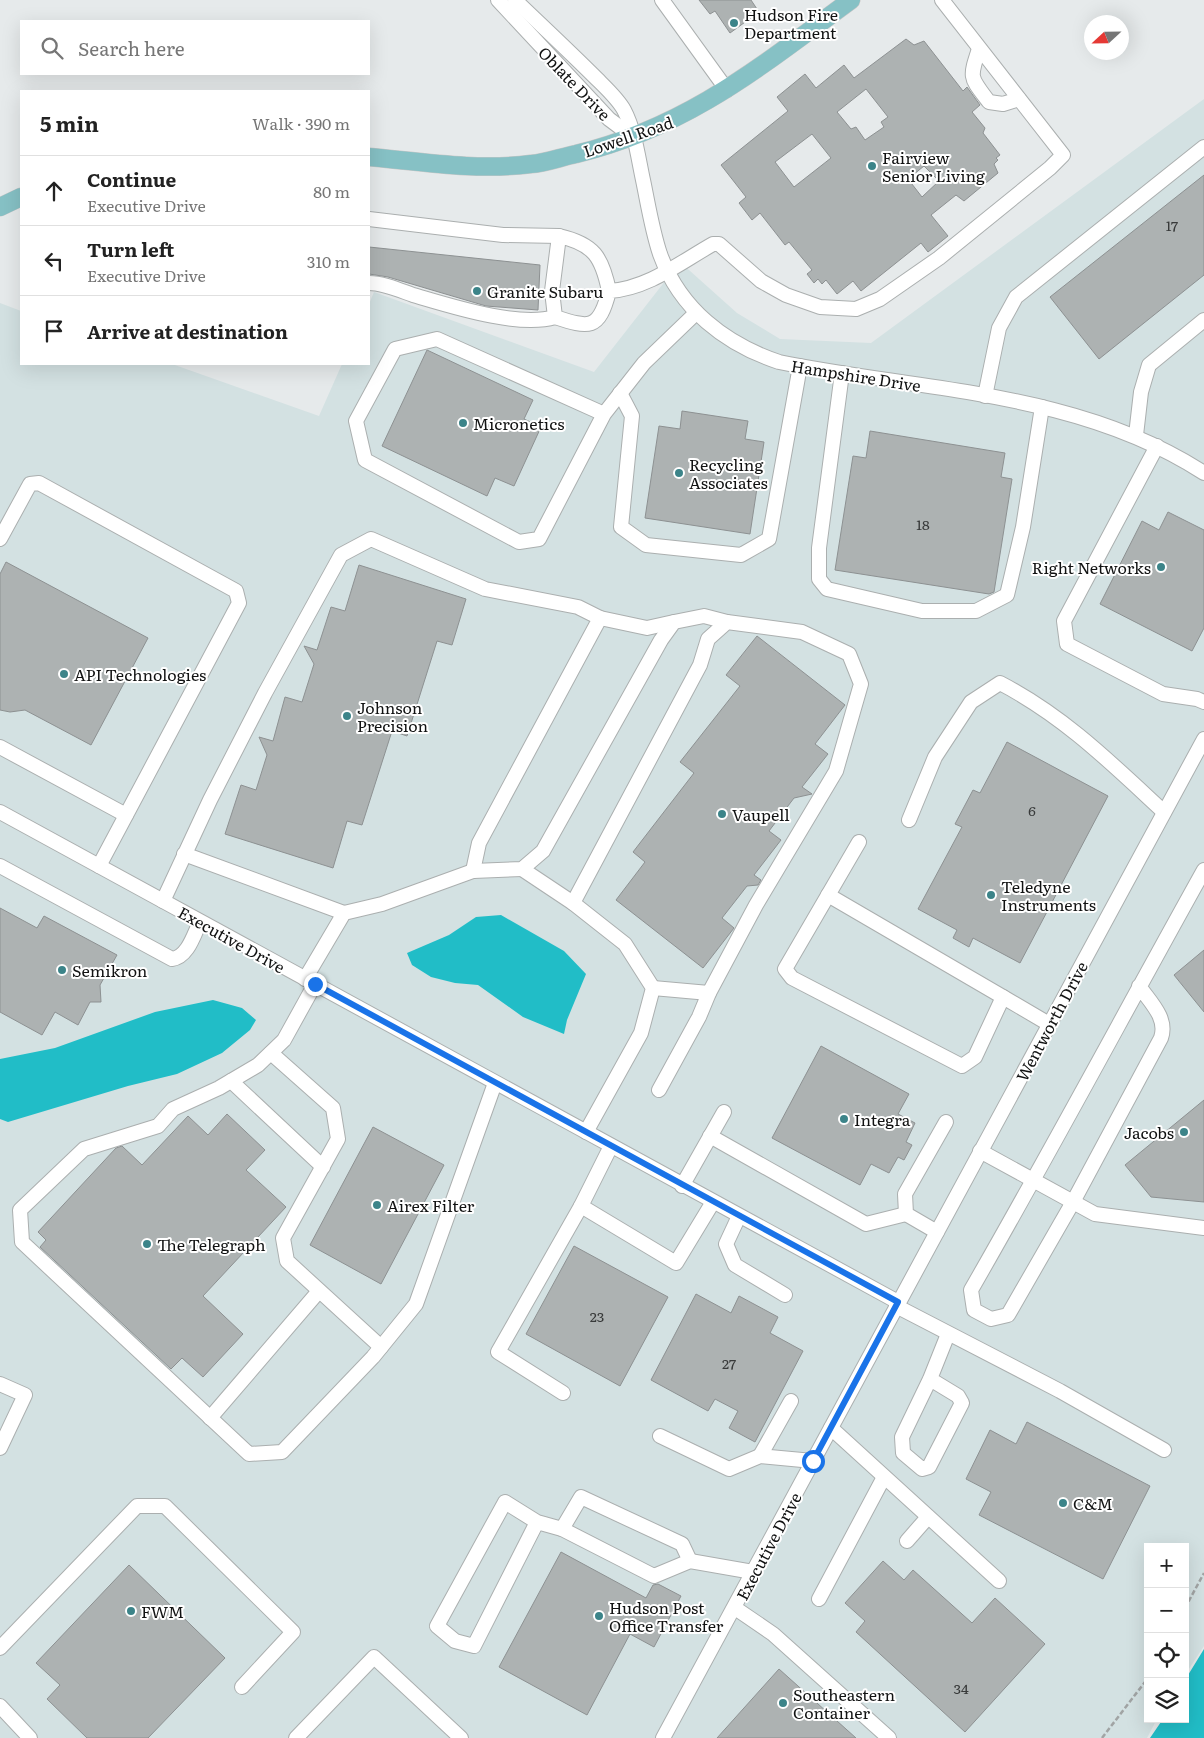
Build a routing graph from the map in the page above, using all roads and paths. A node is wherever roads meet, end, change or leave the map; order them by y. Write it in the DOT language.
graph roads {
  1 [pos="498,0"];
  2 [pos="515,0"];
  3 [pos="662,0"];
  4 [pos="852,0"];
  5 [pos="942,0"];
  6 [pos="980,49"];
  7 [pos="727,90"];
  8 [pos="1019,100"];
  9 [pos="633,137"];
  10 [pos="1204,147"];
  11 [pos="370,157"];
  12 [pos="20,197"];
  13 [pos="0,207"];
  14 [pos="370,219"];
  15 [pos="559,236"];
  16 [pos="667,270"];
  17 [pos="370,283"];
  18 [pos="609,291"];
  19 [pos="696,313"];
  20 [pos="555,317"];
  21 [pos="1204,320"];
  22 [pos="800,366"];
  23 [pos="842,373"];
  24 [pos="620,393"];
  25 [pos="985,396"];
  26 [pos="1042,407"];
  27 [pos="604,414"];
  28 [pos="1136,435"];
  29 [pos="1157,446"];
  30 [pos="1204,473"];
  31 [pos="0,539"];
  32 [pos="600,618"];
  33 [pos="674,622"];
  34 [pos="727,622"];
  35 [pos="1204,702"];
  36 [pos="1204,739"];
  37 [pos="0,747"];
  38 [pos="0,812"];
  39 [pos="1164,812"];
  40 [pos="126,815"];
  41 [pos="909,820"];
  42 [pos="859,842"];
  43 [pos="184,854"];
  44 [pos="0,866"];
  45 [pos="99,866"];
  46 [pos="522,869"];
  47 [pos="1204,870"];
  48 [pos="473,871"];
  49 [pos="828,895"];
  50 [pos="163,901"];
  51 [pos="573,903"];
  52 [pos="344,913"];
  53 [pos="200,922"];
  54 [pos="310,981"];
  55 [pos="1139,986"];
  56 [pos="653,988"];
  57 [pos="709,993"];
  58 [pos="1003,997"];
  59 [pos="1049,1024"];
  60 [pos="271,1053"];
  61 [pos="231,1081"];
  62 [pos="495,1083"];
  63 [pos="659,1090"];
  64 [pos="724,1112"];
  65 [pos="946,1122"];
  66 [pos="586,1132"];
  67 [pos="710,1136"];
  68 [pos="611,1146"];
  69 [pos="980,1152"];
  70 [pos="323,1166"];
  71 [pos="1034,1180"];
  72 [pos="682,1186"];
  73 [pos="713,1202"];
  74 [pos="1073,1202"];
  75 [pos="581,1206"];
  76 [pos="906,1214"];
  77 [pos="739,1216"];
  78 [pos="1204,1228"];
  79 [pos="937,1232"];
  80 [pos="319,1291"];
  81 [pos="785,1294"];
  82 [pos="897,1304"];
  83 [pos="948,1334"];
  84 [pos="381,1347"];
  85 [pos="930,1378"];
  86 [pos="0,1384"];
  87 [pos="563,1394"];
  88 [pos="790,1401"];
  89 [pos="210,1418"];
  90 [pos="831,1428"];
  91 [pos="660,1436"];
  92 [pos="0,1448"];
  93 [pos="1164,1450"];
  94 [pos="760,1456"];
  95 [pos="813,1461"];
  96 [pos="884,1477"];
  97 [pos="928,1517"];
  98 [pos="537,1522"];
  99 [pos="562,1528"];
  100 [pos="907,1541"];
  101 [pos="690,1561"];
  102 [pos="753,1572"];
  103 [pos="1204,1573"];
  104 [pos="999,1581"];
  105 [pos="820,1599"];
  106 [pos="1189,1601"];
  107 [pos="735,1608"];
  108 [pos="0,1648"];
  109 [pos="1144,1683"];
  110 [pos="242,1687"];
  111 [pos="0,1706"];
  112 [pos="30,1738"];
  113 [pos="296,1738"];
  114 [pos="461,1738"];
  115 [pos="663,1738"];
  116 [pos="889,1738"];
  117 [pos="1102,1738"];
  1 -- 9 [label="street, Oblate Drive"];
  2 -- 9 [label="street, Oblate Drive"];
  3 -- 7 [label="street"];
  4 -- 7 [label="main road, Lowell Road"];
  5 -- 6 [label="street"];
  6 -- 8 [label="street"];
  6 -- 8 [label="street"];
  7 -- 9 [label="main road, Lowell Road"];
  8 -- 16 [label="street"];
  9 -- 11 [label="main road, Lowell Road"];
  9 -- 16 [label="street, Hampshire Drive"];
  10 -- 25 [label="street"];
  12 -- 13 [label="main road"];
  14 -- 15 [label="street"];
  15 -- 18 [label="street"];
  15 -- 20 [label="street"];
  16 -- 18 [label="street"];
  16 -- 19 [label="street, Hampshire Drive"];
  17 -- 20 [label="street"];
  18 -- 20 [label="street"];
  19 -- 22 [label="street, Hampshire Drive"];
  19 -- 24 [label="street"];
  21 -- 28 [label="street"];
  22 -- 23 [label="street, Hampshire Drive"];
  22 -- 24 [label="street"];
  23 -- 25 [label="street, Hampshire Drive"];
  23 -- 26 [label="street"];
  24 -- 27 [label="street"];
  25 -- 26 [label="street, Hampshire Drive"];
  26 -- 28 [label="street, Hampshire Drive"];
  27 -- 27 [label="street"];
  28 -- 29 [label="street, Hampshire Drive"];
  29 -- 30 [label="street, Hampshire Drive"];
  29 -- 35 [label="street"];
  31 -- 40 [label="street"];
  32 -- 33 [label="street"];
  32 -- 43 [label="street"];
  32 -- 48 [label="street"];
  33 -- 34 [label="street"];
  33 -- 46 [label="street"];
  34 -- 51 [label="street"];
  34 -- 57 [label="street"];
  36 -- 39 [label="street, Wentworth Drive"];
  37 -- 40 [label="street"];
  38 -- 45 [label="street, Executive Drive"];
  39 -- 41 [label="street"];
  39 -- 59 [label="street, Wentworth Drive"];
  40 -- 45 [label="street"];
  42 -- 49 [label="street"];
  43 -- 50 [label="street"];
  43 -- 52 [label="street"];
  44 -- 53 [label="street"];
  45 -- 50 [label="street, Executive Drive"];
  46 -- 48 [label="street"];
  46 -- 51 [label="street"];
  47 -- 55 [label="street"];
  48 -- 52 [label="street"];
  49 -- 58 [label="street"];
  49 -- 58 [label="street"];
  50 -- 53 [label="street, Executive Drive"];
  51 -- 56 [label="street"];
  52 -- 54 [label="street"];
  53 -- 54 [label="street, Executive Drive"];
  54 -- 60 [label="street"];
  54 -- 62 [label="street, Executive Drive"];
  55 -- 71 [label="street"];
  55 -- 74 [label="street"];
  56 -- 57 [label="street"];
  56 -- 66 [label="street"];
  57 -- 63 [label="street"];
  58 -- 59 [label="street"];
  59 -- 69 [label="street, Wentworth Drive"];
  60 -- 61 [label="street"];
  60 -- 70 [label="street"];
  61 -- 70 [label="street"];
  61 -- 89 [label="street"];
  62 -- 66 [label="street, Executive Drive"];
  62 -- 84 [label="street"];
  64 -- 67 [label="street"];
  65 -- 76 [label="street"];
  66 -- 68 [label="street, Executive Drive"];
  67 -- 72 [label="street"];
  67 -- 76 [label="street"];
  68 -- 72 [label="street, Executive Drive"];
  68 -- 75 [label="street"];
  69 -- 71 [label="street"];
  69 -- 79 [label="street, Wentworth Drive"];
  70 -- 80 [label="street"];
  71 -- 74 [label="street"];
  71 -- 74 [label="street"];
  72 -- 73 [label="street, Executive Drive"];
  73 -- 75 [label="street"];
  73 -- 77 [label="street, Executive Drive"];
  74 -- 78 [label="street"];
  75 -- 87 [label="street"];
  76 -- 79 [label="street"];
  77 -- 81 [label="street"];
  77 -- 82 [label="street, Executive Drive"];
  79 -- 82 [label="street, Wentworth Drive"];
  80 -- 84 [label="street"];
  80 -- 89 [label="street"];
  82 -- 83 [label="street"];
  82 -- 90 [label="street, Executive Drive"];
  83 -- 85 [label="street"];
  83 -- 93 [label="street"];
  84 -- 89 [label="street"];
  85 -- 85 [label="street"];
  86 -- 92 [label="street"];
  88 -- 94 [label="street"];
  90 -- 95 [label="street, Executive Drive"];
  90 -- 96 [label="street"];
  91 -- 94 [label="street"];
  94 -- 95 [label="street"];
  95 -- 102 [label="street, Executive Drive"];
  96 -- 97 [label="street"];
  96 -- 105 [label="street"];
  97 -- 100 [label="street"];
  97 -- 104 [label="street"];
  98 -- 98 [label="street"];
  98 -- 99 [label="street"];
  99 -- 101 [label="street"];
  99 -- 101 [label="street"];
  101 -- 102 [label="street"];
  102 -- 107 [label="street, Executive Drive"];
  103 -- 106 [label="path"];
  107 -- 115 [label="street, Executive Drive"];
  107 -- 116 [label="street"];
  108 -- 110 [label="street"];
  109 -- 117 [label="path"];
  111 -- 112 [label="street"];
  113 -- 114 [label="street"];
}
